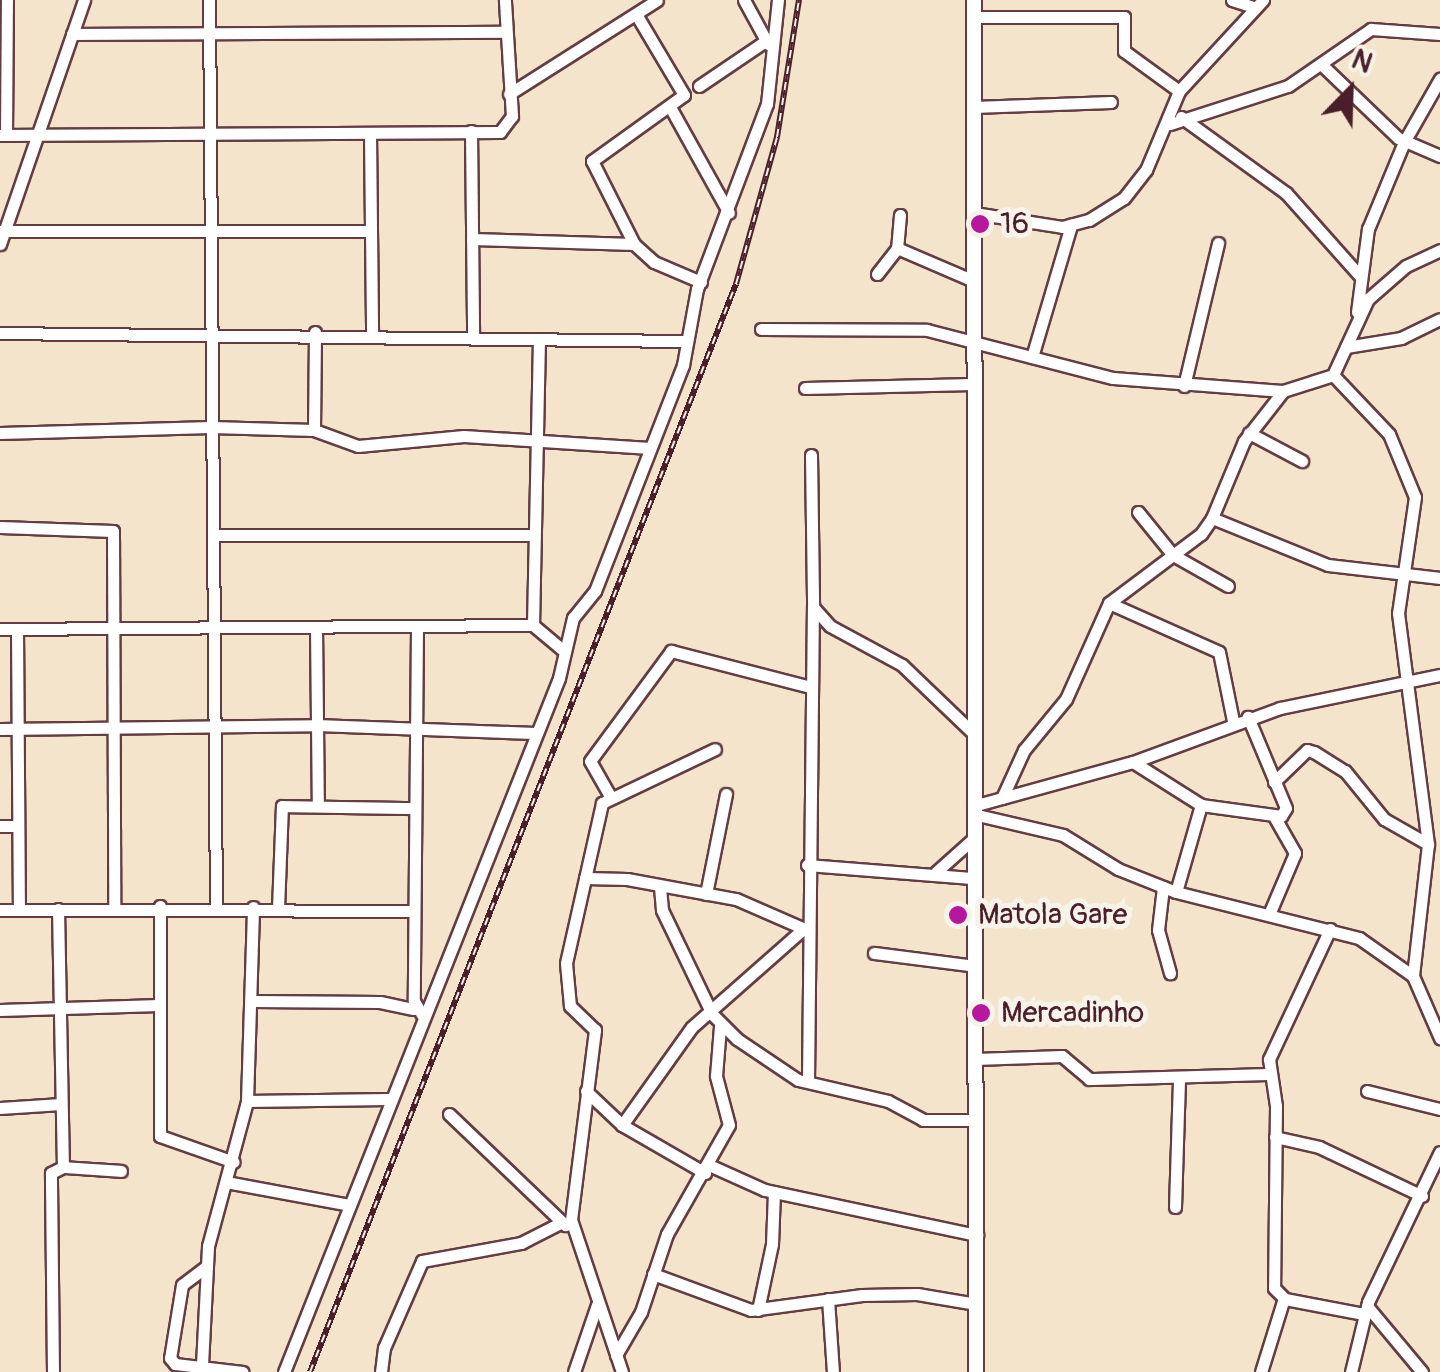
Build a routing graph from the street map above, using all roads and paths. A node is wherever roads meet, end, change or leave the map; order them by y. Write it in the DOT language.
graph roads {
  1 [pos="7,0"];
  2 [pos="84,0"];
  3 [pos="208,0"];
  4 [pos="504,0"];
  5 [pos="658,0"];
  6 [pos="744,0"];
  7 [pos="778,0"];
  8 [pos="974,0"];
  9 [pos="1232,0"];
  10 [pos="1258,4"];
  11 [pos="636,14"];
  12 [pos="974,17"];
  13 [pos="506,32"];
  14 [pos="72,34"];
  15 [pos="208,34"];
  16 [pos="1440,34"];
  17 [pos="4,37"];
  18 [pos="767,40"];
  19 [pos="774,57"];
  20 [pos="1322,65"];
  21 [pos="1440,79"];
  22 [pos="698,86"];
  23 [pos="1179,91"];
  24 [pos="509,94"];
  25 [pos="1111,102"];
  26 [pos="973,106"];
  27 [pos="670,107"];
  28 [pos="1176,120"];
  29 [pos="471,131"];
  30 [pos="370,133"];
  31 [pos="33,134"];
  32 [pos="3,135"];
  33 [pos="208,136"];
  34 [pos="1404,142"];
  35 [pos="1440,156"];
  36 [pos="729,213"];
  37 [pos="974,214"];
  38 [pos="900,215"];
  39 [pos="1071,224"];
  40 [pos="3,230"];
  41 [pos="208,232"];
  42 [pos="372,232"];
  43 [pos="472,240"];
  44 [pos="1218,243"];
  45 [pos="0,244"];
  46 [pos="634,244"];
  47 [pos="896,248"];
  48 [pos="1440,250"];
  49 [pos="877,274"];
  50 [pos="1360,276"];
  51 [pos="974,281"];
  52 [pos="702,282"];
  53 [pos="1440,319"];
  54 [pos="1357,320"];
  55 [pos="761,329"];
  56 [pos="207,331"];
  57 [pos="315,332"];
  58 [pos="372,332"];
  59 [pos="0,333"];
  60 [pos="473,336"];
  61 [pos="974,338"];
  62 [pos="687,341"];
  63 [pos="539,342"];
  64 [pos="1346,346"];
  65 [pos="1032,356"];
  66 [pos="1333,375"];
  67 [pos="972,384"];
  68 [pos="1184,386"];
  69 [pos="805,388"];
  70 [pos="1283,391"];
  71 [pos="210,427"];
  72 [pos="314,430"];
  73 [pos="1248,433"];
  74 [pos="0,434"];
  75 [pos="540,439"];
  76 [pos="650,448"];
  77 [pos="811,455"];
  78 [pos="1302,461"];
  79 [pos="1138,512"];
  80 [pos="1212,518"];
  81 [pos="0,527"];
  82 [pos="216,535"];
  83 [pos="534,536"];
  84 [pos="1174,554"];
  85 [pos="1401,578"];
  86 [pos="1440,578"];
  87 [pos="1228,586"];
  88 [pos="1109,603"];
  89 [pos="813,607"];
  90 [pos="533,625"];
  91 [pos="215,627"];
  92 [pos="316,627"];
  93 [pos="17,628"];
  94 [pos="417,628"];
  95 [pos="0,629"];
  96 [pos="113,629"];
  97 [pos="563,650"];
  98 [pos="1440,675"];
  99 [pos="1411,683"];
  100 [pos="810,687"];
  101 [pos="1248,717"];
  102 [pos="1234,722"];
  103 [pos="316,725"];
  104 [pos="214,727"];
  105 [pos="114,728"];
  106 [pos="0,729"];
  107 [pos="16,729"];
  108 [pos="416,732"];
  109 [pos="535,733"];
  110 [pos="973,733"];
  111 [pos="715,748"];
  112 [pos="1133,762"];
  113 [pos="1274,782"];
  114 [pos="726,794"];
  115 [pos="610,796"];
  116 [pos="1002,798"];
  117 [pos="318,804"];
  118 [pos="1200,805"];
  119 [pos="415,808"];
  120 [pos="973,810"];
  121 [pos="1276,818"];
  122 [pos="0,826"];
  123 [pos="18,826"];
  124 [pos="974,838"];
  125 [pos="1428,844"];
  126 [pos="807,865"];
  127 [pos="936,872"];
  128 [pos="1426,874"];
  129 [pos="1440,877"];
  130 [pos="585,878"];
  131 [pos="974,878"];
  132 [pos="660,887"];
  133 [pos="1163,887"];
  134 [pos="1176,892"];
  135 [pos="706,894"];
  136 [pos="160,906"];
  137 [pos="114,907"];
  138 [pos="254,907"];
  139 [pos="216,908"];
  140 [pos="278,908"];
  141 [pos="58,909"];
  142 [pos="0,910"];
  143 [pos="19,910"];
  144 [pos="414,912"];
  145 [pos="1270,912"];
  146 [pos="1330,928"];
  147 [pos="806,930"];
  148 [pos="874,952"];
  149 [pos="975,966"];
  150 [pos="1170,974"];
  151 [pos="1413,976"];
  152 [pos="253,1001"];
  153 [pos="158,1005"];
  154 [pos="416,1008"];
  155 [pos="62,1009"];
  156 [pos="0,1010"];
  157 [pos="712,1014"];
  158 [pos="720,1026"];
  159 [pos="1440,1035"];
  160 [pos="974,1059"];
  161 [pos="1271,1074"];
  162 [pos="1179,1077"];
  163 [pos="808,1081"];
  164 [pos="586,1091"];
  165 [pos="1368,1091"];
  166 [pos="388,1099"];
  167 [pos="247,1101"];
  168 [pos="61,1104"];
  169 [pos="0,1108"];
  170 [pos="1440,1108"];
  171 [pos="450,1114"];
  172 [pos="976,1120"];
  173 [pos="622,1125"];
  174 [pos="1275,1138"];
  175 [pos="1440,1152"];
  176 [pos="234,1162"];
  177 [pos="63,1166"];
  178 [pos="707,1169"];
  179 [pos="121,1171"];
  180 [pos="226,1182"];
  181 [pos="774,1192"];
  182 [pos="1422,1196"];
  183 [pos="346,1204"];
  184 [pos="1176,1207"];
  185 [pos="562,1222"];
  186 [pos="575,1234"];
  187 [pos="976,1235"];
  188 [pos="207,1266"];
  189 [pos="653,1274"];
  190 [pos="1284,1298"];
  191 [pos="828,1299"];
  192 [pos="598,1304"];
  193 [pos="976,1304"];
  194 [pos="758,1310"];
  195 [pos="1365,1310"];
  196 [pos="616,1355"];
  197 [pos="202,1365"];
  198 [pos="53,1372"];
  199 [pos="243,1372"];
  200 [pos="284,1372"];
  201 [pos="381,1372"];
  202 [pos="574,1372"];
  203 [pos="622,1372"];
  204 [pos="833,1372"];
  205 [pos="976,1372"];
  206 [pos="1261,1372"];
  207 [pos="1351,1372"];
  208 [pos="1422,1372"];
  1 -- 17 [label="street"];
  2 -- 14 [label="street"];
  3 -- 15 [label="street"];
  4 -- 13 [label="street"];
  5 -- 11 [label="street"];
  6 -- 18 [label="street"];
  7 -- 19 [label="street"];
  8 -- 12 [label="street"];
  9 -- 10 [label="street"];
  10 -- 23 [label="street"];
  11 -- 24 [label="street"];
  11 -- 27 [label="street"];
  12 -- 23 [label="street"];
  12 -- 26 [label="street"];
  13 -- 15 [label="street"];
  13 -- 24 [label="street"];
  14 -- 15 [label="street"];
  14 -- 31 [label="street"];
  15 -- 33 [label="street"];
  16 -- 20 [label="street"];
  17 -- 32 [label="street"];
  18 -- 19 [label="street"];
  18 -- 22 [label="street"];
  19 -- 36 [label="street"];
  20 -- 28 [label="street"];
  20 -- 34 [label="street"];
  21 -- 34 [label="street"];
  23 -- 28 [label="street"];
  24 -- 29 [label="street"];
  25 -- 26 [label="street"];
  26 -- 37 [label="street"];
  27 -- 36 [label="street"];
  27 -- 46 [label="street"];
  28 -- 39 [label="street"];
  28 -- 50 [label="street"];
  29 -- 30 [label="street"];
  29 -- 43 [label="street"];
  30 -- 33 [label="street"];
  30 -- 42 [label="street"];
  31 -- 32 [label="street"];
  31 -- 33 [label="street"];
  31 -- 40 [label="street"];
  33 -- 41 [label="street"];
  34 -- 35 [label="street"];
  34 -- 50 [label="street"];
  36 -- 52 [label="street"];
  37 -- 39 [label="street"];
  37 -- 51 [label="street"];
  38 -- 47 [label="street"];
  39 -- 65 [label="street"];
  40 -- 41 [label="street"];
  40 -- 45 [label="street"];
  41 -- 42 [label="street"];
  41 -- 56 [label="street"];
  42 -- 58 [label="street"];
  43 -- 46 [label="street"];
  43 -- 60 [label="street"];
  44 -- 68 [label="street"];
  46 -- 52 [label="street"];
  47 -- 49 [label="street"];
  47 -- 51 [label="street"];
  48 -- 54 [label="street"];
  50 -- 54 [label="street"];
  51 -- 61 [label="street"];
  52 -- 62 [label="street"];
  53 -- 64 [label="street"];
  54 -- 64 [label="street"];
  55 -- 61 [label="street"];
  56 -- 57 [label="street"];
  56 -- 59 [label="street"];
  56 -- 71 [label="street"];
  57 -- 58 [label="street"];
  57 -- 72 [label="street"];
  58 -- 60 [label="street"];
  60 -- 63 [label="street"];
  61 -- 65 [label="street"];
  61 -- 67 [label="street"];
  62 -- 63 [label="street"];
  62 -- 76 [label="street"];
  63 -- 75 [label="street"];
  64 -- 66 [label="street"];
  65 -- 68 [label="street"];
  66 -- 70 [label="street"];
  66 -- 85 [label="street"];
  67 -- 69 [label="street"];
  67 -- 110 [label="street"];
  68 -- 70 [label="street"];
  70 -- 73 [label="street"];
  71 -- 72 [label="street"];
  71 -- 74 [label="street"];
  71 -- 82 [label="street"];
  72 -- 75 [label="street"];
  73 -- 78 [label="street"];
  73 -- 80 [label="street"];
  75 -- 76 [label="street"];
  75 -- 83 [label="street"];
  76 -- 97 [label="street"];
  77 -- 89 [label="street"];
  79 -- 84 [label="street"];
  80 -- 84 [label="street"];
  80 -- 85 [label="street"];
  81 -- 96 [label="street"];
  82 -- 83 [label="street"];
  82 -- 91 [label="street"];
  83 -- 90 [label="street"];
  84 -- 87 [label="street"];
  84 -- 88 [label="street"];
  85 -- 86 [label="street"];
  85 -- 99 [label="street"];
  88 -- 102 [label="street"];
  88 -- 116 [label="street"];
  89 -- 100 [label="street"];
  89 -- 110 [label="street"];
  90 -- 94 [label="street"];
  90 -- 97 [label="street"];
  91 -- 92 [label="street"];
  91 -- 96 [label="street"];
  91 -- 104 [label="street"];
  92 -- 94 [label="street"];
  92 -- 103 [label="street"];
  93 -- 95 [label="street"];
  93 -- 96 [label="street"];
  93 -- 107 [label="street"];
  94 -- 108 [label="street"];
  96 -- 105 [label="street"];
  97 -- 109 [label="street"];
  98 -- 99 [label="street"];
  99 -- 101 [label="street"];
  99 -- 125 [label="street"];
  100 -- 115 [label="street"];
  100 -- 126 [label="street"];
  101 -- 102 [label="street"];
  101 -- 113 [label="street"];
  102 -- 112 [label="street"];
  103 -- 104 [label="street"];
  103 -- 108 [label="street"];
  103 -- 117 [label="street"];
  104 -- 105 [label="street"];
  104 -- 139 [label="street"];
  105 -- 107 [label="street"];
  105 -- 137 [label="street"];
  106 -- 107 [label="street"];
  107 -- 123 [label="street"];
  108 -- 109 [label="street"];
  108 -- 119 [label="street"];
  109 -- 154 [label="street"];
  110 -- 120 [label="street"];
  111 -- 115 [label="street"];
  112 -- 116 [label="street"];
  112 -- 118 [label="street"];
  113 -- 121 [label="street"];
  113 -- 125 [label="street"];
  114 -- 135 [label="street"];
  115 -- 130 [label="street"];
  116 -- 120 [label="street"];
  117 -- 119 [label="street"];
  117 -- 140 [label="street"];
  118 -- 121 [label="street"];
  118 -- 134 [label="street"];
  119 -- 144 [label="street"];
  120 -- 124 [label="street"];
  120 -- 133 [label="street"];
  121 -- 145 [label="street"];
  122 -- 123 [label="street"];
  123 -- 143 [label="street"];
  124 -- 127 [label="street"];
  124 -- 131 [label="street"];
  125 -- 128 [label="street"];
  126 -- 127 [label="street"];
  126 -- 147 [label="street"];
  127 -- 131 [label="street"];
  128 -- 129 [label="street"];
  128 -- 151 [label="street"];
  130 -- 132 [label="street"];
  130 -- 164 [label="street"];
  131 -- 149 [label="street"];
  132 -- 135 [label="street"];
  132 -- 157 [label="street"];
  133 -- 134 [label="street"];
  133 -- 150 [label="street"];
  134 -- 145 [label="street"];
  135 -- 147 [label="street"];
  136 -- 137 [label="street"];
  136 -- 139 [label="street"];
  136 -- 153 [label="street"];
  137 -- 141 [label="street"];
  138 -- 139 [label="street"];
  138 -- 140 [label="street"];
  138 -- 152 [label="street"];
  140 -- 144 [label="street"];
  141 -- 143 [label="street"];
  141 -- 155 [label="street"];
  142 -- 143 [label="street"];
  144 -- 154 [label="street"];
  145 -- 146 [label="street"];
  146 -- 151 [label="street"];
  146 -- 161 [label="street"];
  147 -- 157 [label="street"];
  147 -- 163 [label="street"];
  148 -- 149 [label="street"];
  149 -- 160 [label="street"];
  151 -- 159 [label="street"];
  152 -- 154 [label="street"];
  152 -- 167 [label="street"];
  153 -- 155 [label="street"];
  153 -- 176 [label="street"];
  154 -- 166 [label="street"];
  155 -- 156 [label="street"];
  155 -- 168 [label="street"];
  157 -- 158 [label="street"];
  157 -- 173 [label="street"];
  158 -- 163 [label="street"];
  158 -- 178 [label="street"];
  160 -- 162 [label="street"];
  160 -- 172 [label="street"];
  161 -- 162 [label="street"];
  161 -- 174 [label="street"];
  162 -- 184 [label="street"];
  163 -- 172 [label="street"];
  164 -- 173 [label="street"];
  164 -- 186 [label="street"];
  165 -- 170 [label="street"];
  166 -- 167 [label="street"];
  166 -- 183 [label="street"];
  167 -- 176 [label="street"];
  168 -- 169 [label="street"];
  168 -- 177 [label="street"];
  171 -- 185 [label="street"];
  172 -- 187 [label="street"];
  173 -- 178 [label="street"];
  174 -- 182 [label="street"];
  174 -- 190 [label="street"];
  175 -- 182 [label="street"];
  176 -- 180 [label="street"];
  177 -- 179 [label="street"];
  177 -- 198 [label="street"];
  178 -- 181 [label="street"];
  178 -- 189 [label="street"];
  180 -- 183 [label="street"];
  180 -- 188 [label="street"];
  181 -- 187 [label="street"];
  181 -- 194 [label="street"];
  182 -- 195 [label="street"];
  183 -- 200 [label="street"];
  185 -- 186 [label="street"];
  185 -- 201 [label="street"];
  186 -- 192 [label="street"];
  187 -- 193 [label="street"];
  188 -- 197 [label="street"];
  188 -- 197 [label="street"];
  189 -- 194 [label="street"];
  189 -- 196 [label="street"];
  190 -- 195 [label="street"];
  190 -- 206 [label="street"];
  191 -- 193 [label="street"];
  191 -- 194 [label="street"];
  191 -- 204 [label="street"];
  192 -- 196 [label="street"];
  192 -- 202 [label="street"];
  193 -- 205 [label="street"];
  195 -- 207 [label="street"];
  195 -- 208 [label="street"];
  196 -- 203 [label="street"];
  197 -- 199 [label="street"];
}
